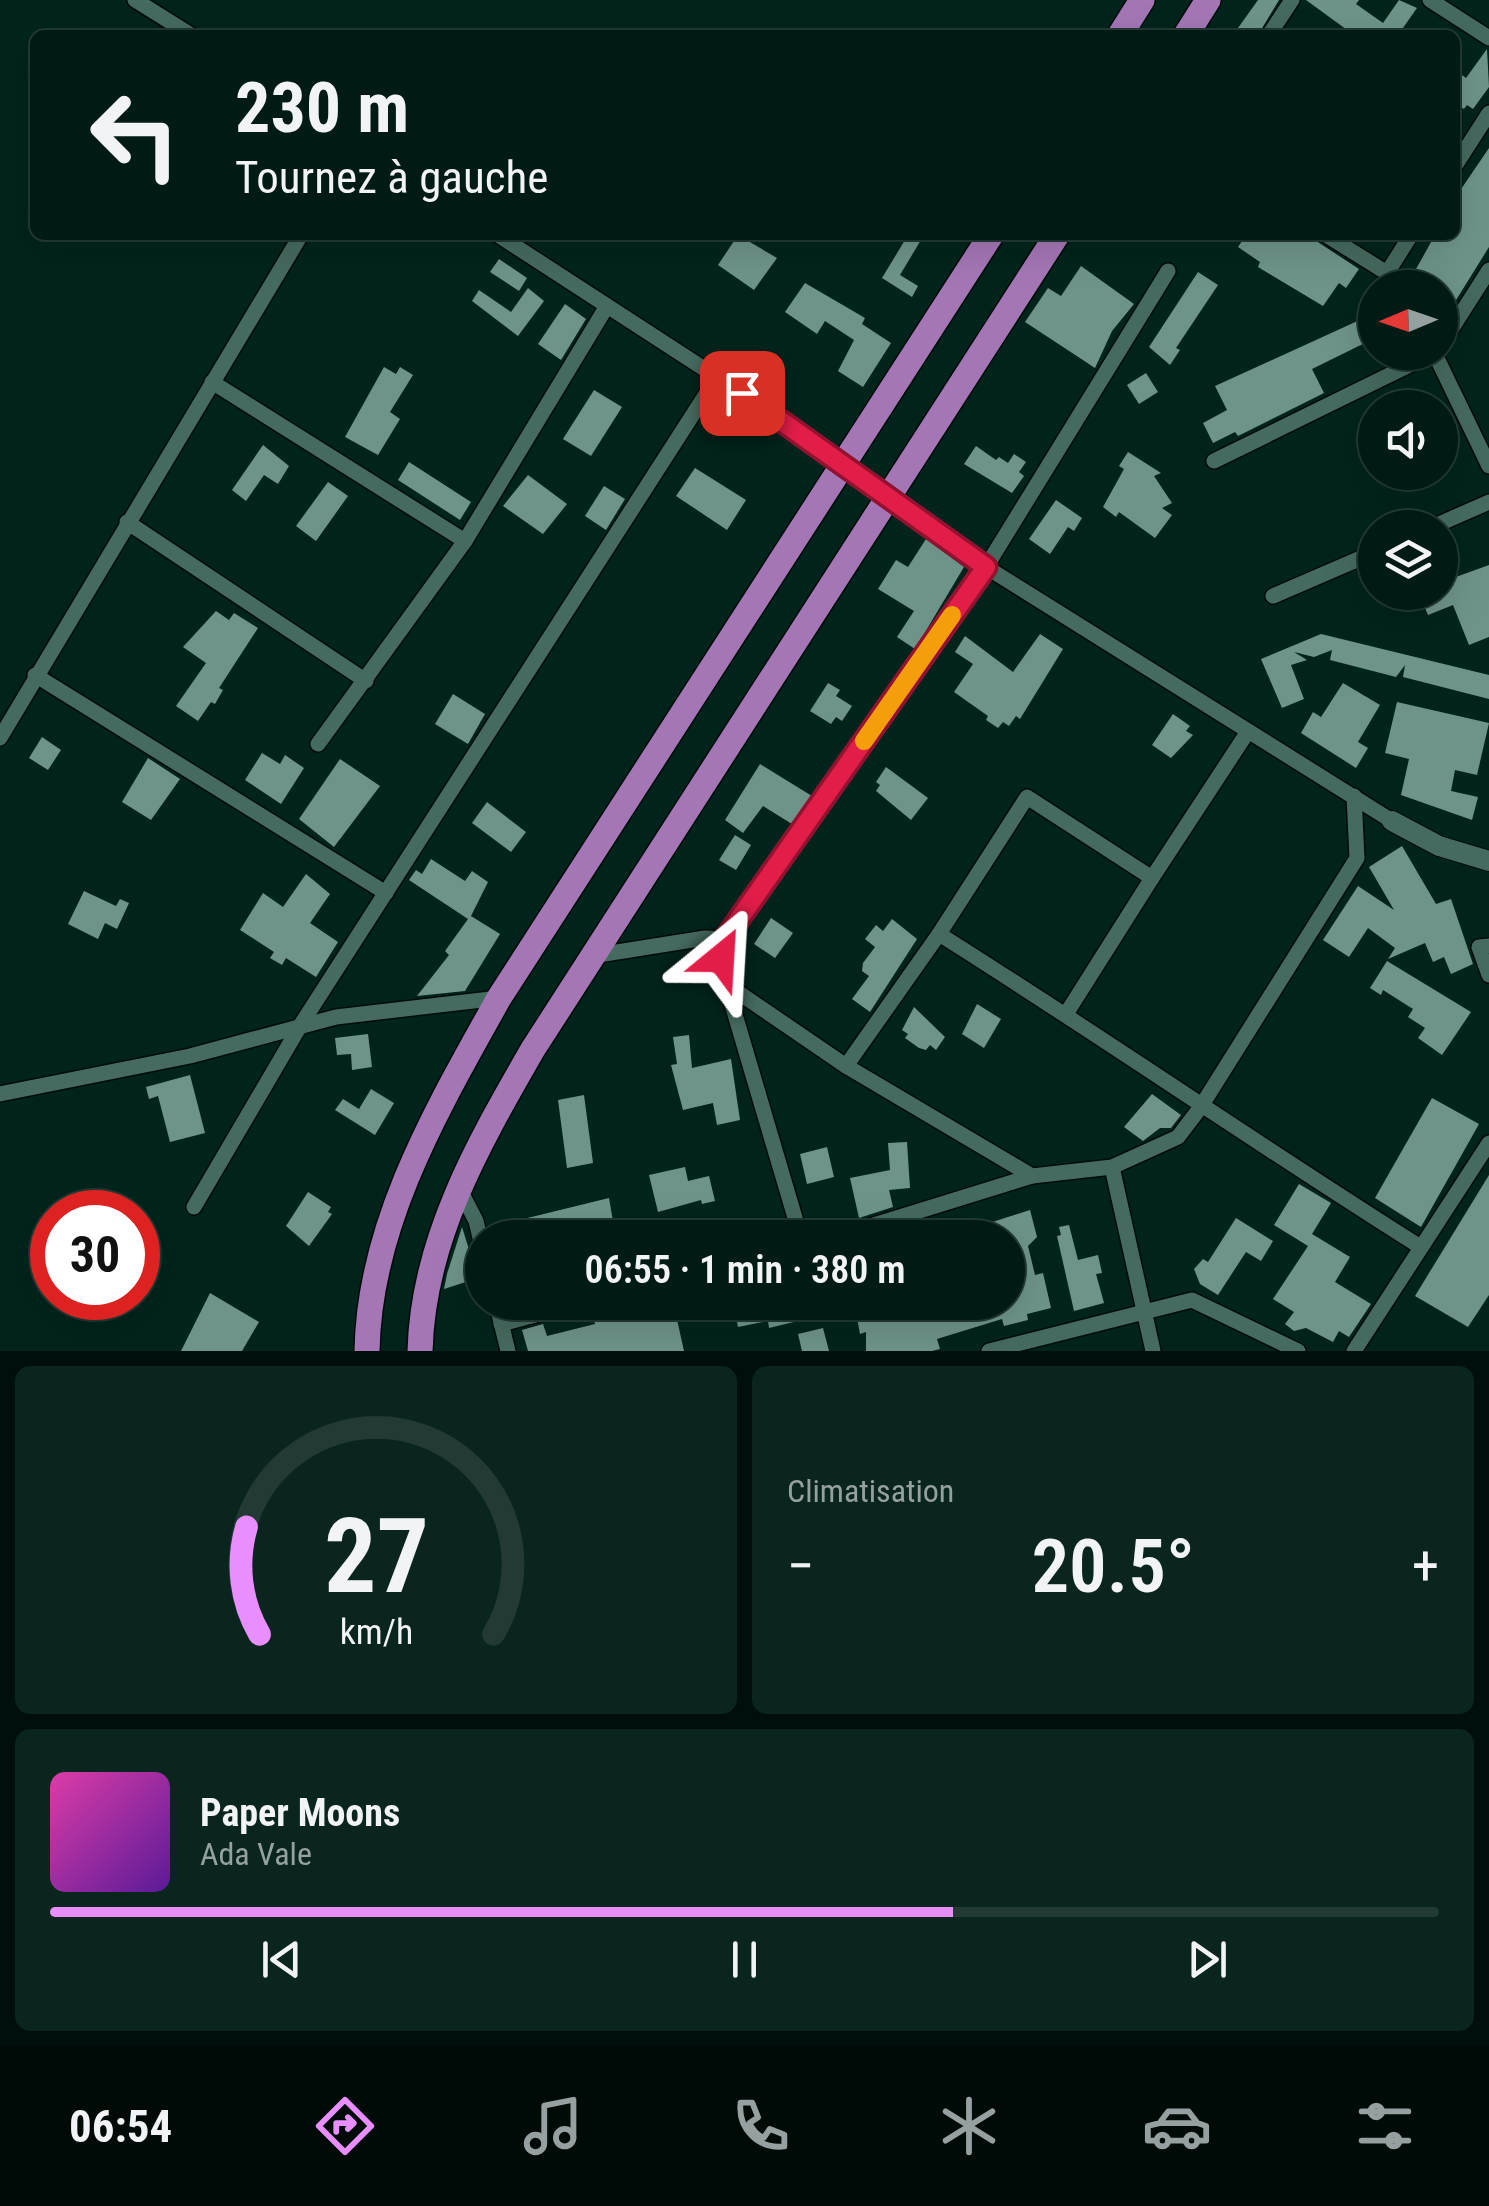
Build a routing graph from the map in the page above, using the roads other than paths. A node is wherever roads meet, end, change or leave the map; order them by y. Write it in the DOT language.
graph roads {
  1 [pos="1142,0"];
  2 [pos="1208,0"];
  3 [pos="1292,0"];
  4 [pos="140,1"];
  5 [pos="1440,2"];
  6 [pos="184,30"];
  7 [pos="1123,30"];
  8 [pos="1189,30"];
  9 [pos="1273,30"];
  10 [pos="1489,38"];
  11 [pos="1489,113"];
  12 [pos="1460,158"];
  13 [pos="298,240"];
  14 [pos="506,240"];
  15 [pos="988,240"];
  16 [pos="1055,240"];
  17 [pos="1333,240"];
  18 [pos="1410,240"];
  19 [pos="1377,270"];
  20 [pos="1396,270"];
  21 [pos="1489,270"];
  22 [pos="1168,271"];
  23 [pos="607,306"];
  24 [pos="1458,318"];
  25 [pos="1399,370"];
  26 [pos="1445,370"];
  27 [pos="717,377"];
  28 [pos="212,382"];
  29 [pos="1214,461"];
  30 [pos="1488,462"];
  31 [pos="844,463"];
  32 [pos="890,495"];
  33 [pos="1489,502"];
  34 [pos="1458,516"];
  35 [pos="127,522"];
  36 [pos="464,542"];
  37 [pos="1358,559"];
  38 [pos="986,567"];
  39 [pos="1272,596"];
  40 [pos="34,675"];
  41 [pos="366,680"];
  42 [pos="1248,733"];
  43 [pos="0,738"];
  44 [pos="318,744"];
  45 [pos="1354,796"];
  46 [pos="1392,821"];
  47 [pos="1489,860"];
  48 [pos="1152,878"];
  49 [pos="386,893"];
  50 [pos="940,934"];
  51 [pos="725,939"];
  52 [pos="1489,946"];
  53 [pos="592,956"];
  54 [pos="1489,975"];
  55 [pos="726,984"];
  56 [pos="498,998"];
  57 [pos="1066,1014"];
  58 [pos="300,1026"];
  59 [pos="846,1066"];
  60 [pos="0,1094"];
  61 [pos="1200,1108"];
  62 [pos="1489,1143"];
  63 [pos="1112,1167"];
  64 [pos="1032,1176"];
  65 [pos="458,1186"];
  66 [pos="194,1207"];
  67 [pos="475,1220"];
  68 [pos="797,1220"];
  69 [pos="890,1220"];
  70 [pos="1419,1246"];
  71 [pos="1142,1311"];
  72 [pos="500,1320"];
  73 [pos="516,1320"];
  74 [pos="501,1324"];
  75 [pos="368,1351"];
  76 [pos="420,1351"];
  77 [pos="508,1351"];
  78 [pos="989,1351"];
  79 [pos="1152,1351"];
  80 [pos="1298,1351"];
  81 [pos="1354,1351"];
  1 -- 7 [label="highway"];
  2 -- 8 [label="highway"];
  3 -- 9 [label="street"];
  4 -- 6 [label="street"];
  5 -- 10 [label="street"];
  11 -- 12 [label="street"];
  13 -- 28 [label="street"];
  14 -- 23 [label="street"];
  15 -- 31 [label="highway"];
  16 -- 32 [label="highway"];
  17 -- 19 [label="street"];
  18 -- 20 [label="street"];
  21 -- 24 [label="street"];
  22 -- 38 [label="street"];
  23 -- 27 [label="street"];
  23 -- 36 [label="street"];
  25 -- 29 [label="street"];
  26 -- 30 [label="street"];
  27 -- 31 [label="street"];
  27 -- 49 [label="street"];
  28 -- 35 [label="street"];
  28 -- 36 [label="street"];
  31 -- 32 [label="street"];
  31 -- 56 [label="highway"];
  32 -- 38 [label="street"];
  32 -- 53 [label="highway"];
  33 -- 34 [label="street"];
  35 -- 40 [label="street"];
  35 -- 41 [label="street"];
  36 -- 41 [label="street"];
  37 -- 39 [label="street"];
  38 -- 42 [label="street"];
  38 -- 51 [label="street"];
  40 -- 43 [label="street"];
  40 -- 49 [label="street"];
  41 -- 44 [label="street"];
  42 -- 45 [label="street"];
  42 -- 48 [label="street"];
  45 -- 46 [label="street"];
  45 -- 61 [label="street"];
  46 -- 47 [label="street"];
  48 -- 50 [label="street"];
  48 -- 57 [label="street"];
  49 -- 58 [label="street"];
  50 -- 57 [label="street"];
  50 -- 59 [label="street"];
  51 -- 53 [label="street"];
  51 -- 55 [label="street"];
  52 -- 54 [label="street"];
  53 -- 65 [label="highway"];
  55 -- 59 [label="street"];
  55 -- 68 [label="street"];
  56 -- 58 [label="street"];
  56 -- 75 [label="highway"];
  57 -- 61 [label="street"];
  58 -- 60 [label="street"];
  58 -- 66 [label="street"];
  59 -- 64 [label="street"];
  61 -- 63 [label="street"];
  61 -- 70 [label="street"];
  62 -- 70 [label="street"];
  63 -- 64 [label="street"];
  63 -- 71 [label="street"];
  64 -- 69 [label="street"];
  65 -- 67 [label="street"];
  65 -- 76 [label="highway"];
  70 -- 81 [label="street"];
  71 -- 78 [label="street"];
  71 -- 79 [label="street"];
  71 -- 80 [label="street"];
  72 -- 74 [label="street"];
  73 -- 74 [label="street"];
  74 -- 77 [label="street"];
}
